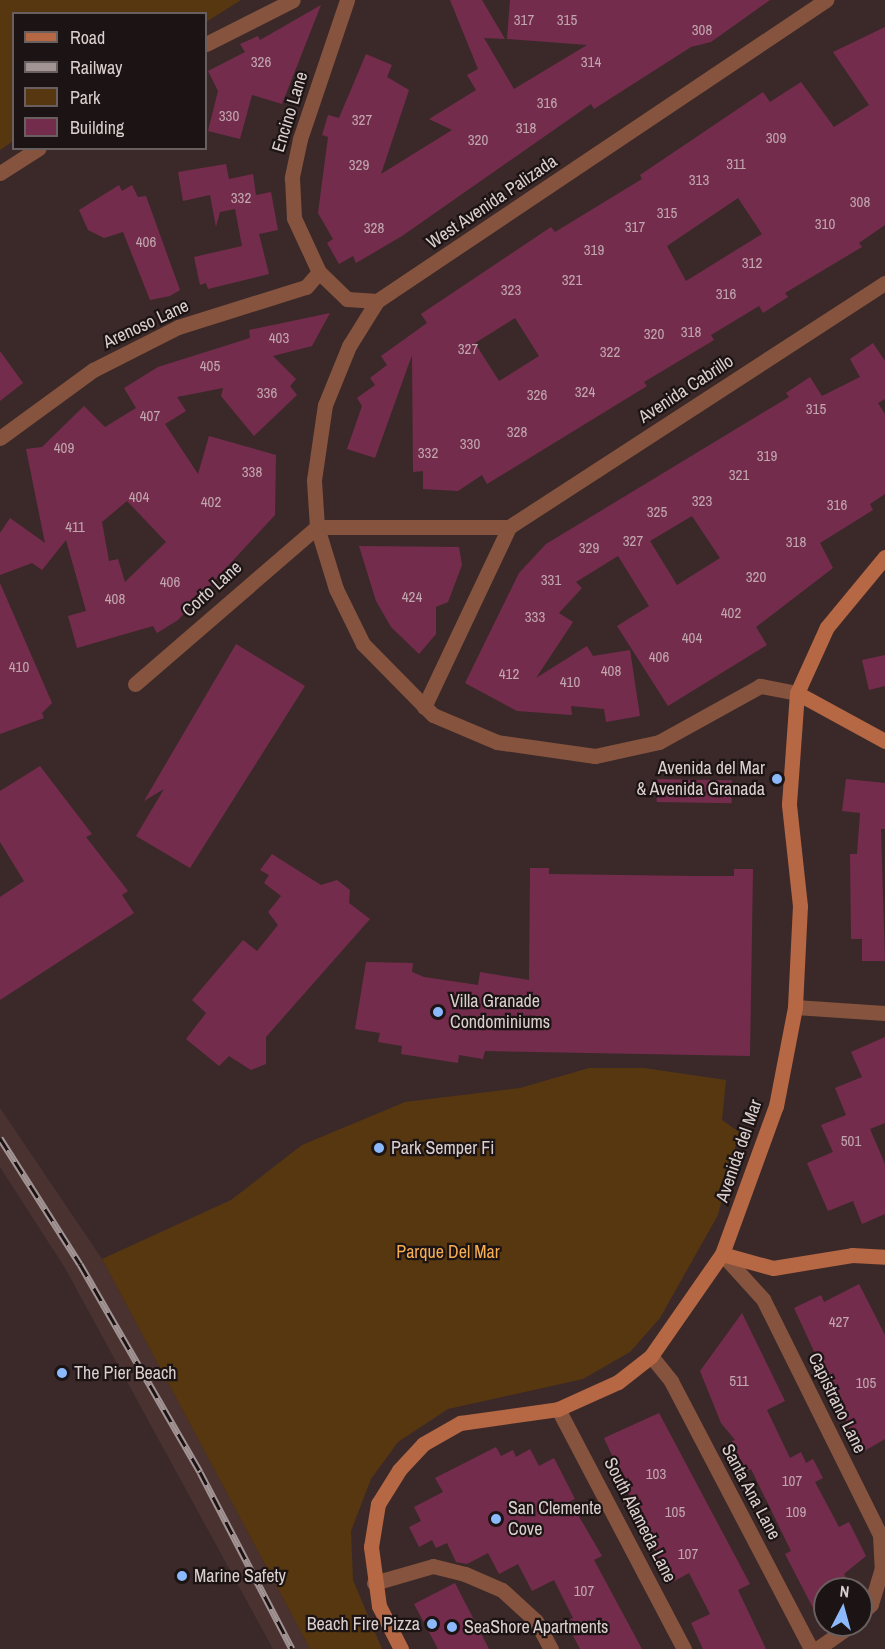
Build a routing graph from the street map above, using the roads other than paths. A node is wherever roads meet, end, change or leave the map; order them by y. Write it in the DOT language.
graph roads {
  1 [pos="293,0"];
  2 [pos="347,0"];
  3 [pos="826,0"];
  4 [pos="207,43"];
  5 [pos="36,150"];
  6 [pos="0,172"];
  7 [pos="319,272"];
  8 [pos="885,283"];
  9 [pos="377,302"];
  10 [pos="0,438"];
  11 [pos="317,527"];
  12 [pos="509,527"];
  13 [pos="885,557"];
  14 [pos="135,684"];
  15 [pos="797,693"];
  16 [pos="424,707"];
  17 [pos="885,741"];
  18 [pos="795,1007"];
  19 [pos="885,1013"];
  20 [pos="722,1254"];
  21 [pos="885,1257"];
  22 [pos="651,1356"];
  23 [pos="558,1409"];
  24 [pos="374,1583"];
  25 [pos="873,1597"];
  26 [pos="834,1637"];
  27 [pos="401,1649"];
  28 [pos="551,1649"];
  29 [pos="684,1649"];
  30 [pos="811,1649"];
  31 [pos="817,1649"];
  1 -- 4 [label="street"];
  2 -- 7 [label="street, Encino Lane"];
  3 -- 9 [label="street, West Avenida Palizada"];
  5 -- 6 [label="street"];
  7 -- 9 [label="street, Encino Lane"];
  7 -- 10 [label="street, Arenoso Lane"];
  8 -- 12 [label="street, Avenida Cabrillo"];
  9 -- 11 [label="street, West Avenida Palizada"];
  11 -- 12 [label="street"];
  11 -- 14 [label="street, Corto Lane"];
  11 -- 16 [label="street, West Avenida Palizada"];
  12 -- 16 [label="street"];
  13 -- 15 [label="main road, Avenida del Mar"];
  15 -- 16 [label="street"];
  15 -- 17 [label="main road"];
  15 -- 18 [label="main road, Avenida del Mar"];
  18 -- 19 [label="street"];
  18 -- 20 [label="main road, Avenida del Mar"];
  20 -- 21 [label="main road"];
  20 -- 22 [label="main road, Avenida del Mar"];
  20 -- 25 [label="street, Capistrano Lane"];
  22 -- 23 [label="main road, Avenida del Mar"];
  22 -- 30 [label="street, Santa Ana Lane"];
  23 -- 24 [label="main road, Avenida del Mar"];
  23 -- 29 [label="street, South Alameda Lane"];
  24 -- 27 [label="main road, Avenida del Mar"];
  24 -- 28 [label="street"];
  26 -- 31 [label="street"];
}
